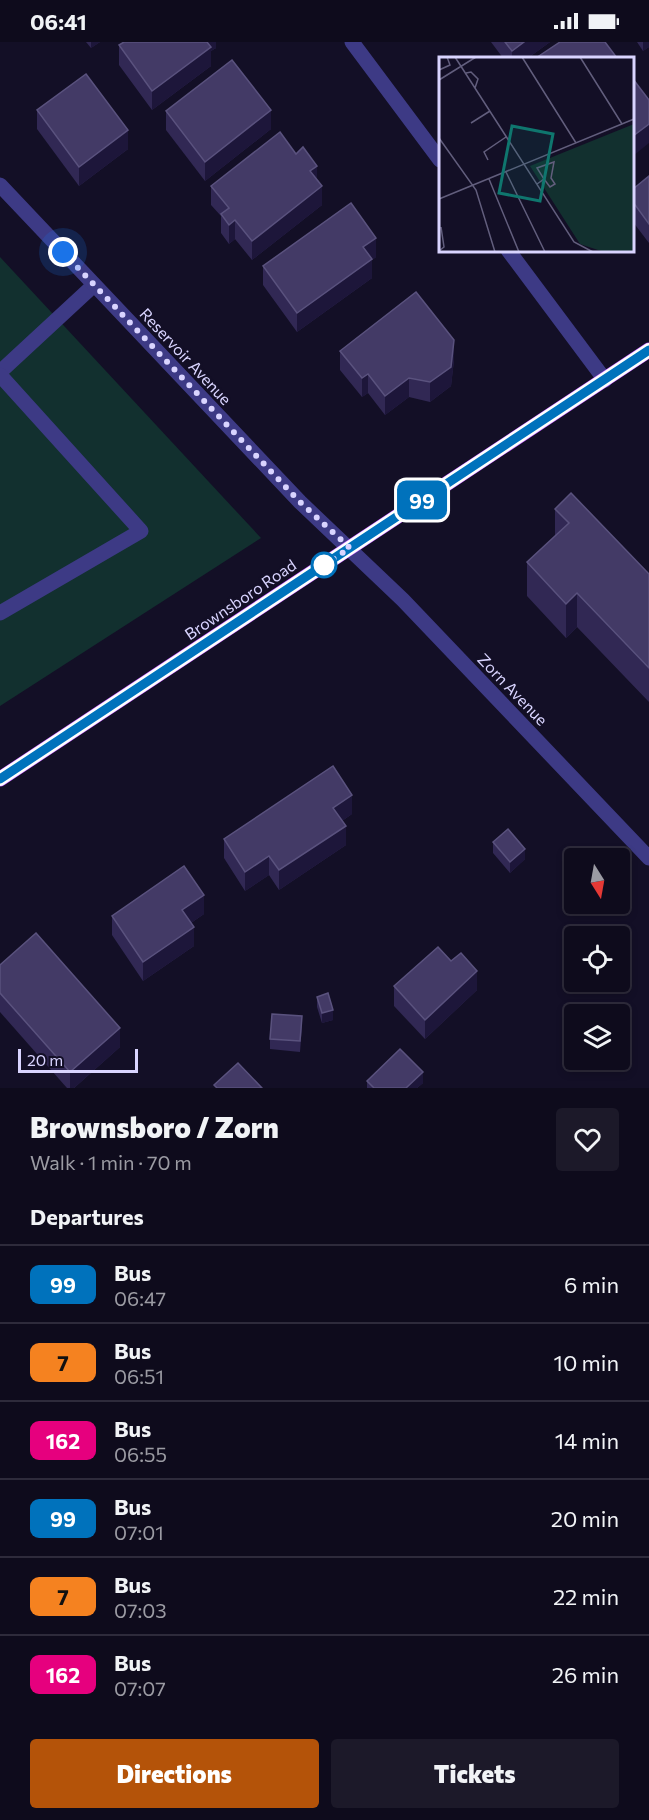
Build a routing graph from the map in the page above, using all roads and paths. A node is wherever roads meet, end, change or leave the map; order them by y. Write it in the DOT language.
graph roads {
  1 [pos="352,42"];
  2 [pos="439,157"];
  3 [pos="0,185"];
  4 [pos="509,252"];
  5 [pos="94,285"];
  6 [pos="649,350"];
  7 [pos="0,374"];
  8 [pos="605,380"];
  9 [pos="350,548"];
  10 [pos="0,613"];
  11 [pos="0,779"];
  12 [pos="649,858"];
  1 -- 2 [label="street"];
  3 -- 5 [label="street, Reservoir Avenue"];
  4 -- 8 [label="street"];
  5 -- 7 [label="street"];
  5 -- 9 [label="street, Reservoir Avenue"];
  6 -- 8 [label="main road, Brownsboro Road"];
  7 -- 10 [label="street"];
  8 -- 9 [label="main road, Brownsboro Road"];
  9 -- 11 [label="main road, Brownsboro Road"];
  9 -- 12 [label="street, Zorn Avenue"];
}
